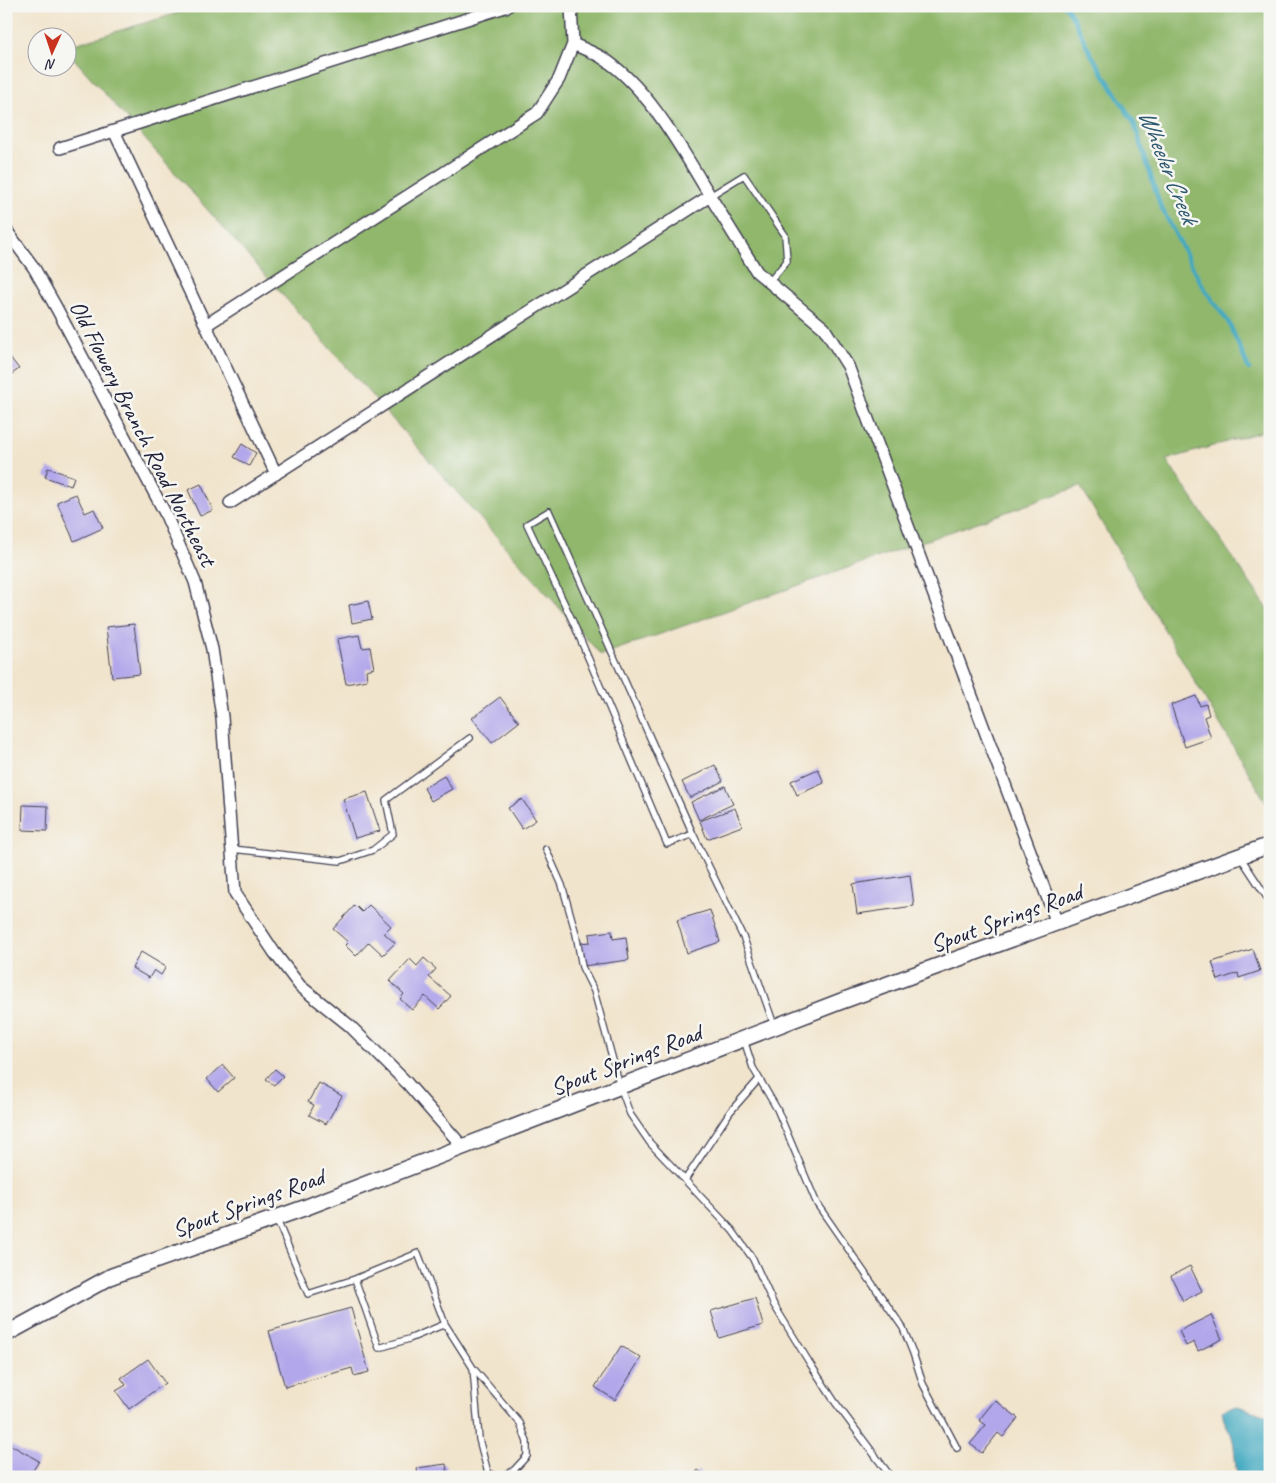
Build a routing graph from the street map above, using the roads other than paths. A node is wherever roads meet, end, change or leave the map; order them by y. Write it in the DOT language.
graph roads {
  1 [pos="508,6"];
  2 [pos="571,6"];
  3 [pos="573,44"];
  4 [pos="114,131"];
  5 [pos="60,148"];
  6 [pos="710,196"];
  7 [pos="6,230"];
  8 [pos="769,282"];
  9 [pos="206,325"];
  10 [pos="276,474"];
  11 [pos="230,504"];
  12 [pos="470,738"];
  13 [pos="693,834"];
  14 [pos="1270,845"];
  15 [pos="232,849"];
  16 [pos="546,849"];
  17 [pos="1240,856"];
  18 [pos="1270,902"];
  19 [pos="1057,923"];
  20 [pos="774,1027"];
  21 [pos="744,1039"];
  22 [pos="759,1079"];
  23 [pos="620,1086"];
  24 [pos="463,1147"];
  25 [pos="686,1180"];
  26 [pos="276,1218"];
  27 [pos="355,1279"];
  28 [pos="445,1324"];
  29 [pos="6,1334"];
  30 [pos="474,1368"];
  31 [pos="957,1448"];
  32 [pos="891,1477"];
  1 -- 4 [label="street"];
  2 -- 3 [label="street"];
  3 -- 6 [label="street"];
  3 -- 9 [label="street"];
  4 -- 5 [label="street"];
  4 -- 9 [label="street"];
  6 -- 8 [label="street"];
  6 -- 8 [label="lane"];
  6 -- 10 [label="street"];
  7 -- 15 [label="street, Old Flowery Branch Road Northeast"];
  8 -- 19 [label="street"];
  9 -- 10 [label="street"];
  10 -- 11 [label="street"];
  12 -- 15 [label="lane"];
  13 -- 13 [label="lane"];
  13 -- 20 [label="lane"];
  14 -- 17 [label="street, Spout Springs Road"];
  15 -- 24 [label="street, Old Flowery Branch Road Northeast"];
  16 -- 23 [label="lane"];
  17 -- 18 [label="lane"];
  17 -- 19 [label="street, Spout Springs Road"];
  19 -- 20 [label="street, Spout Springs Road"];
  20 -- 21 [label="street, Spout Springs Road"];
  21 -- 22 [label="lane"];
  21 -- 23 [label="street, Spout Springs Road"];
  22 -- 25 [label="lane"];
  22 -- 31 [label="lane"];
  23 -- 24 [label="street, Spout Springs Road"];
  23 -- 25 [label="lane"];
  24 -- 26 [label="street, Spout Springs Road"];
  25 -- 32 [label="lane"];
  26 -- 27 [label="lane"];
  26 -- 29 [label="street, Spout Springs Road"];
  27 -- 28 [label="lane"];
  27 -- 28 [label="lane"];
  28 -- 30 [label="lane"];
  30 -- 30 [label="lane"];
}
